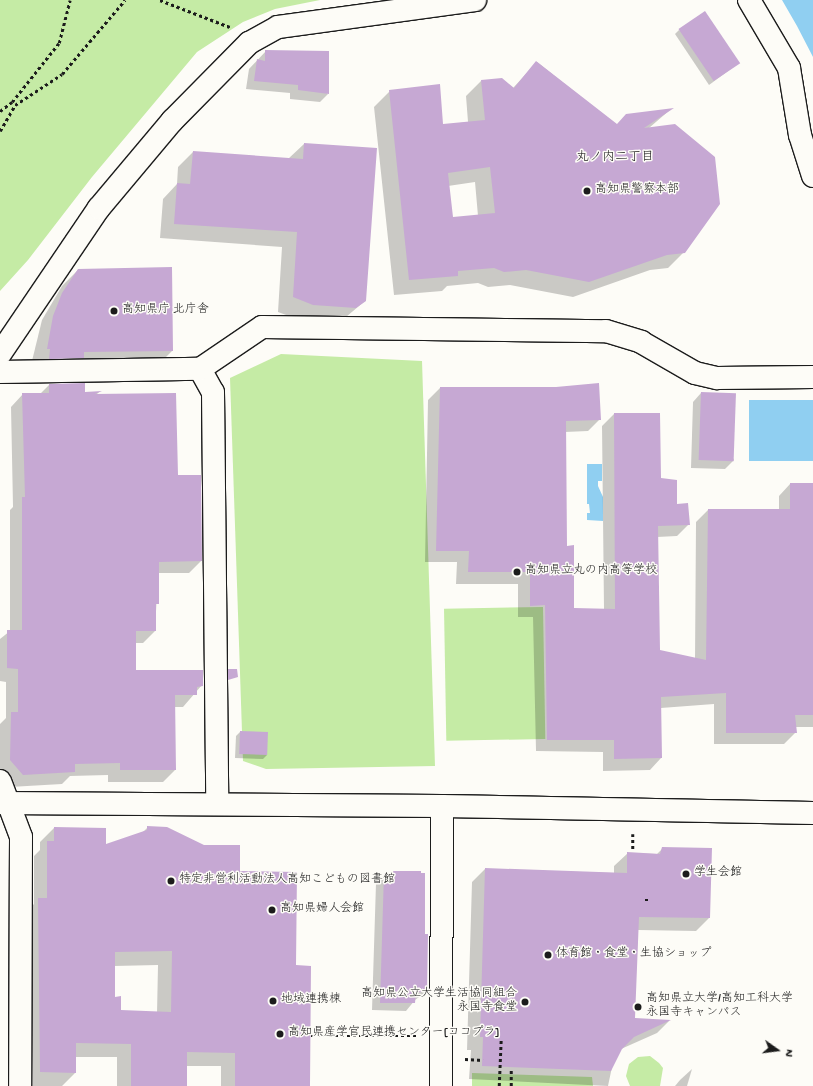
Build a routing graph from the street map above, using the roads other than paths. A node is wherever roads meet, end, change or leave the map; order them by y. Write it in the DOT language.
graph roads {
  1 [pos="475,0"];
  2 [pos="749,0"];
  3 [pos="813,176"];
  4 [pos="0,354"];
  5 [pos="200,369"];
  6 [pos="0,372"];
  7 [pos="813,377"];
  8 [pos="0,781"];
  9 [pos="4,803"];
  10 [pos="217,803"];
  11 [pos="442,806"];
  12 [pos="813,813"];
  13 [pos="20,1086"];
  14 [pos="440,1086"];
  1 -- 4 [label="street"];
  2 -- 3 [label="street"];
  5 -- 6 [label="street"];
  5 -- 7 [label="street"];
  5 -- 10 [label="street"];
  8 -- 9 [label="street"];
  9 -- 10 [label="street"];
  9 -- 13 [label="street"];
  10 -- 11 [label="street"];
  11 -- 12 [label="street"];
  11 -- 14 [label="street"];
}
